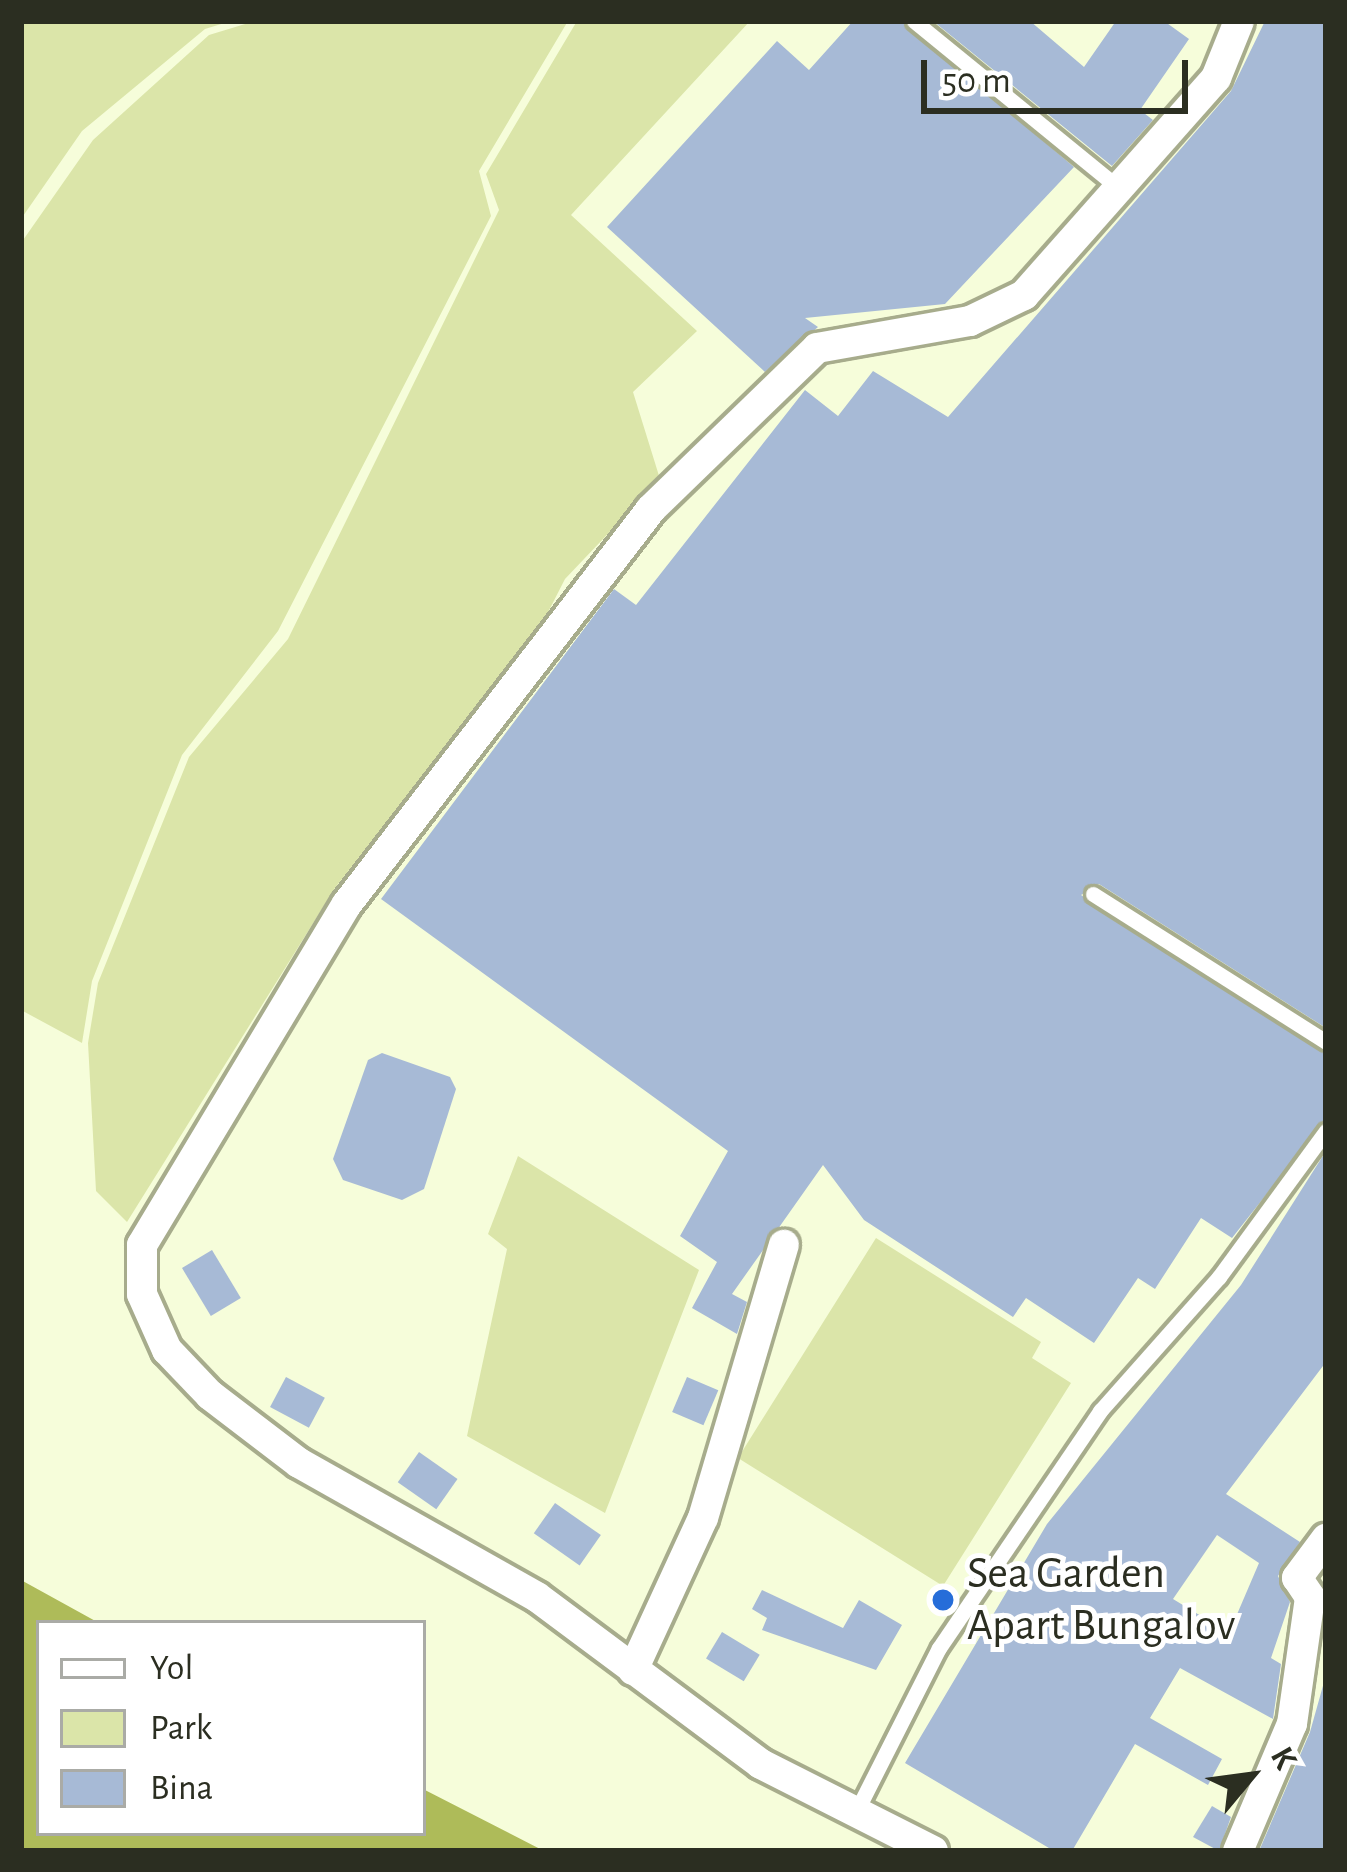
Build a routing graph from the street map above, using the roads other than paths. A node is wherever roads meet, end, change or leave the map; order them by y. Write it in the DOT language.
graph roads {
  1 [pos="914,21"];
  2 [pos="1240,21"];
  3 [pos="1119,188"];
  4 [pos="1093,894"];
  5 [pos="1326,1042"];
  6 [pos="1326,1130"];
  7 [pos="784,1245"];
  8 [pos="1326,1538"];
  9 [pos="633,1670"];
  10 [pos="856,1813"];
  11 [pos="933,1851"];
  12 [pos="1238,1851"];
  1 -- 3 [label="lane"];
  2 -- 3 [label="street"];
  3 -- 9 [label="street"];
  4 -- 5 [label="lane"];
  6 -- 10 [label="lane"];
  7 -- 9 [label="street"];
  8 -- 12 [label="street"];
  9 -- 10 [label="street"];
  10 -- 11 [label="street"];
}
